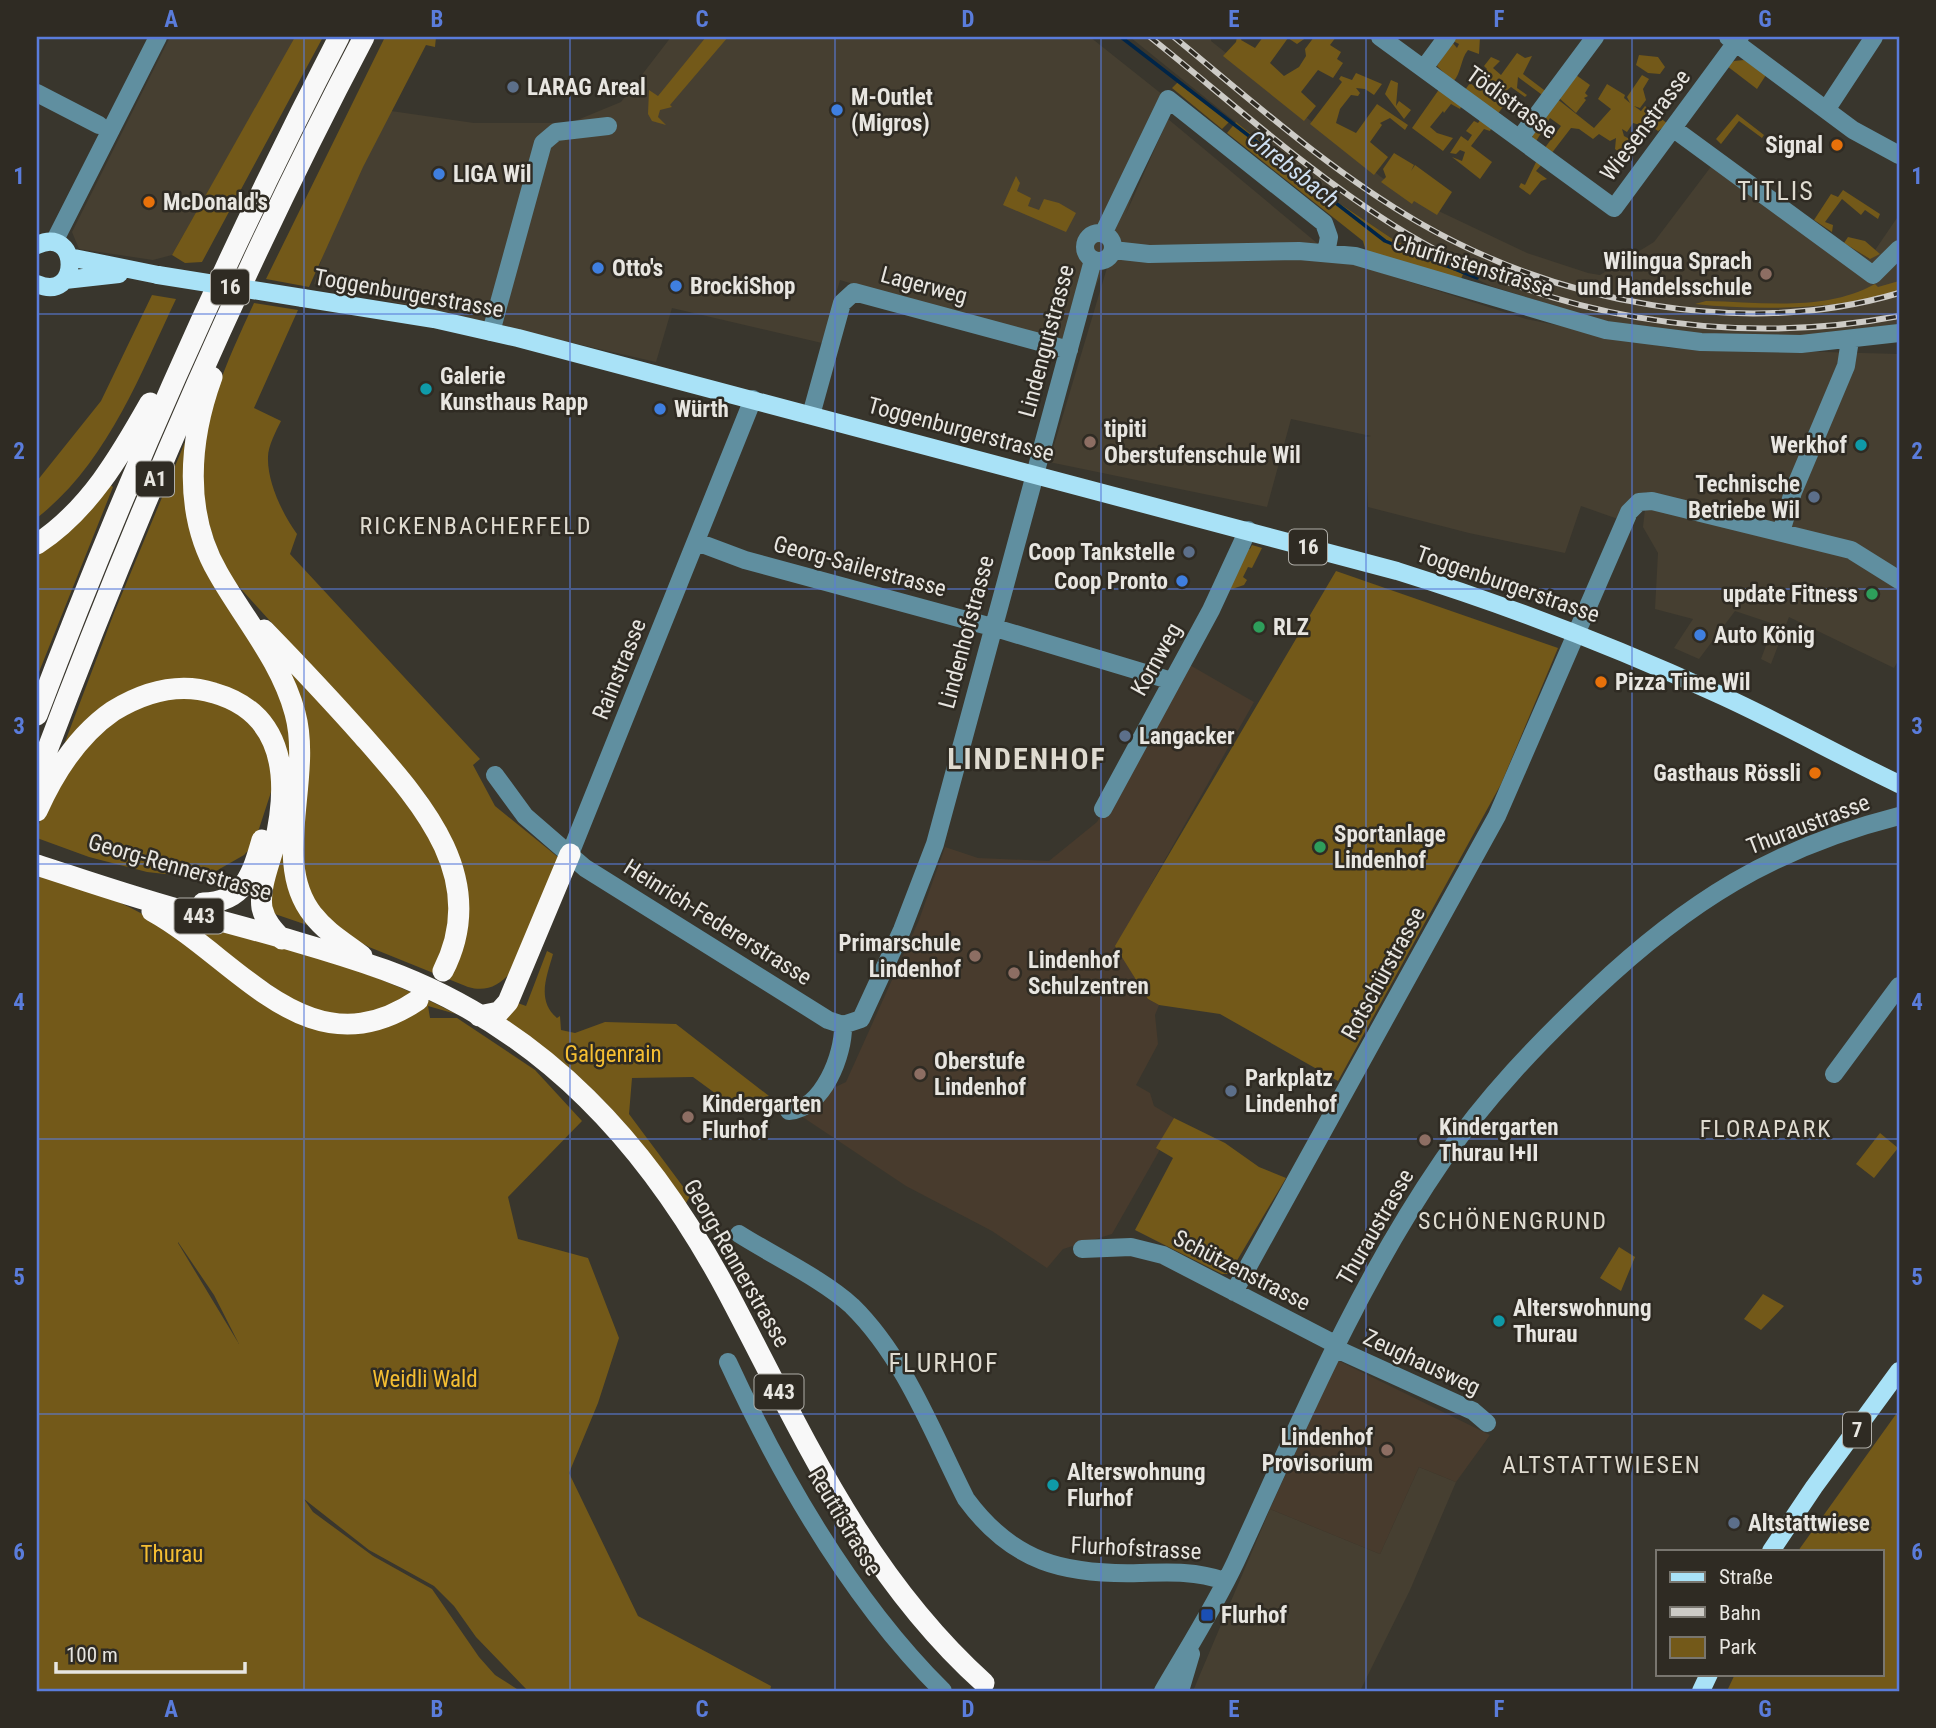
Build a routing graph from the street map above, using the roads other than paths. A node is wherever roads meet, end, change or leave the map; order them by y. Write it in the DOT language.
graph roads {
  1 [pos="158,37"];
  2 [pos="339,37"];
  3 [pos="364,37"];
  4 [pos="1380,37"];
  5 [pos="1447,37"];
  6 [pos="1595,37"];
  7 [pos="1874,37"];
  8 [pos="1735,39"];
  9 [pos="1424,68"];
  10 [pos="37,93"];
  11 [pos="1826,110"];
  12 [pos="99,125"];
  13 [pos="608,126"];
  14 [pos="1674,129"];
  15 [pos="1853,130"];
  16 [pos="1520,138"];
  17 [pos="1899,155"];
  18 [pos="1899,169"];
  19 [pos="1614,208"];
  20 [pos="1103,234"];
  21 [pos="263,237"];
  22 [pos="45,244"];
  23 [pos="1899,248"];
  24 [pos="1113,250"];
  25 [pos="1326,253"];
  26 [pos="69,257"];
  27 [pos="1093,260"];
  28 [pos="149,273"];
  29 [pos="65,280"];
  30 [pos="40,289"];
  31 [pos="205,311"];
  32 [pos="491,332"];
  33 [pos="1899,333"];
  34 [pos="1850,340"];
  35 [pos="1069,350"];
  36 [pos="753,399"];
  37 [pos="811,415"];
  38 [pos="1035,474"];
  39 [pos="1248,530"];
  40 [pos="1781,532"];
  41 [pos="697,542"];
  42 [pos="37,544"];
  43 [pos="1899,580"];
  44 [pos="233,594"];
  45 [pos="992,627"];
  46 [pos="1577,633"];
  47 [pos="1172,681"];
  48 [pos="37,715"];
  49 [pos="495,775"];
  50 [pos="37,777"];
  51 [pos="1899,784"];
  52 [pos="282,793"];
  53 [pos="1103,809"];
  54 [pos="37,811"];
  55 [pos="1899,816"];
  56 [pos="37,852"];
  57 [pos="570,854"];
  58 [pos="37,865"];
  59 [pos="65,867"];
  60 [pos="117,891"];
  61 [pos="203,903"];
  62 [pos="265,919"];
  63 [pos="282,939"];
  64 [pos="362,956"];
  65 [pos="384,970"];
  66 [pos="443,971"];
  67 [pos="1899,986"];
  68 [pos="418,1000"];
  69 [pos="479,1016"];
  70 [pos="843,1025"];
  71 [pos="1833,1074"];
  72 [pos="789,1111"];
  73 [pos="739,1234"];
  74 [pos="1082,1249"];
  75 [pos="1234,1292"];
  76 [pos="1335,1346"];
  77 [pos="728,1362"];
  78 [pos="1899,1371"];
  79 [pos="1487,1423"];
  80 [pos="1772,1550"];
  81 [pos="1225,1581"];
  82 [pos="1191,1643"];
  83 [pos="989,1687"];
  84 [pos="943,1691"];
  85 [pos="1163,1691"];
  86 [pos="1180,1691"];
  1 -- 22 [label="street"];
  2 -- 31 [label="highway, A1"];
  3 -- 21 [label="highway, A1"];
  4 -- 9 [label="street, Tödistrasse"];
  5 -- 9 [label="street"];
  6 -- 16 [label="street"];
  7 -- 11 [label="street"];
  8 -- 11 [label="street"];
  8 -- 14 [label="street, Wiesenstrasse"];
  9 -- 16 [label="street, Tödistrasse"];
  10 -- 12 [label="street"];
  11 -- 15 [label="street"];
  13 -- 32 [label="street"];
  14 -- 19 [label="street, Wiesenstrasse"];
  14 -- 23 [label="street"];
  15 -- 17 [label="street"];
  15 -- 18 [label="street"];
  16 -- 19 [label="street, Tödistrasse"];
  20 -- 24 [label="street"];
  20 -- 25 [label="street"];
  20 -- 27 [label="street"];
  21 -- 44 [label="highway"];
  21 -- 50 [label="highway, A1"];
  22 -- 26 [label="main road"];
  24 -- 25 [label="street, Churfirstenstrasse"];
  24 -- 27 [label="street"];
  25 -- 34 [label="street, Churfirstenstrasse"];
  26 -- 28 [label="main road, Toggenburgerstrasse / 16"];
  26 -- 29 [label="main road"];
  27 -- 35 [label="street, Lindengutstrasse"];
  28 -- 29 [label="main road, Toggenburgerstrasse / 16"];
  28 -- 32 [label="main road, Toggenburgerstrasse / 16, bridge"];
  29 -- 30 [label="main road, 16"];
  31 -- 42 [label="highway"];
  31 -- 48 [label="highway, A1"];
  32 -- 36 [label="main road, Toggenburgerstrasse / 16"];
  33 -- 34 [label="street, Churfirstenstrasse"];
  34 -- 40 [label="street"];
  35 -- 37 [label="street, Lagerweg"];
  35 -- 38 [label="street, Lindengutstrasse"];
  36 -- 37 [label="main road, Toggenburgerstrasse / 16"];
  36 -- 41 [label="street, Rainstrasse"];
  37 -- 38 [label="main road, Toggenburgerstrasse / 16"];
  38 -- 39 [label="main road, Toggenburgerstrasse / 16"];
  38 -- 45 [label="street, Lindenhofstrasse"];
  39 -- 46 [label="main road, Toggenburgerstrasse / 16"];
  39 -- 47 [label="street, Kornweg"];
  40 -- 43 [label="street"];
  40 -- 46 [label="street, Rotschürstrasse"];
  41 -- 45 [label="street, Georg-Sailerstrasse"];
  41 -- 57 [label="street, Rainstrasse"];
  44 -- 64 [label="highway"];
  44 -- 66 [label="highway"];
  45 -- 47 [label="street, Georg-Sailerstrasse"];
  45 -- 70 [label="street, Lindenhofstrasse"];
  46 -- 51 [label="main road, Toggenburgerstrasse / 16"];
  46 -- 75 [label="street, Rotschürstrasse"];
  47 -- 53 [label="street, Kornweg"];
  49 -- 57 [label="street"];
  52 -- 54 [label="highway"];
  52 -- 61 [label="highway"];
  52 -- 62 [label="highway"];
  55 -- 76 [label="street, Thuraustrasse"];
  56 -- 59 [label="highway, Georg-Rennerstrasse / 443"];
  57 -- 69 [label="highway"];
  57 -- 70 [label="street, Heinrich-Federerstrasse"];
  58 -- 59 [label="highway, Georg-Rennerstrasse / 443"];
  59 -- 60 [label="highway, Georg-Rennerstrasse / 443"];
  59 -- 61 [label="highway, Georg-Rennerstrasse / 443"];
  60 -- 63 [label="highway, Georg-Rennerstrasse / 443"];
  60 -- 68 [label="highway"];
  61 -- 62 [label="highway, Georg-Rennerstrasse / 443"];
  62 -- 63 [label="highway"];
  62 -- 64 [label="highway, Georg-Rennerstrasse / 443"];
  63 -- 65 [label="highway, Georg-Rennerstrasse / 443"];
  64 -- 65 [label="highway, Georg-Rennerstrasse / 443"];
  65 -- 69 [label="highway, Georg-Rennerstrasse / 443"];
  67 -- 71 [label="street"];
  69 -- 83 [label="highway, Georg-Rennerstrasse / 443"];
  70 -- 72 [label="street"];
  73 -- 81 [label="street, Flurhofstrasse"];
  74 -- 75 [label="street, Schützenstrasse"];
  75 -- 76 [label="street, Schützenstrasse"];
  76 -- 79 [label="street, Zeughausweg"];
  76 -- 81 [label="street, Thuraustrasse"];
  77 -- 84 [label="street, Reuttistrasse"];
  78 -- 80 [label="main road, 7"];
  81 -- 82 [label="street, Thuraustrasse"];
  82 -- 85 [label="street, Thuraustrasse"];
  82 -- 86 [label="street"];
}
